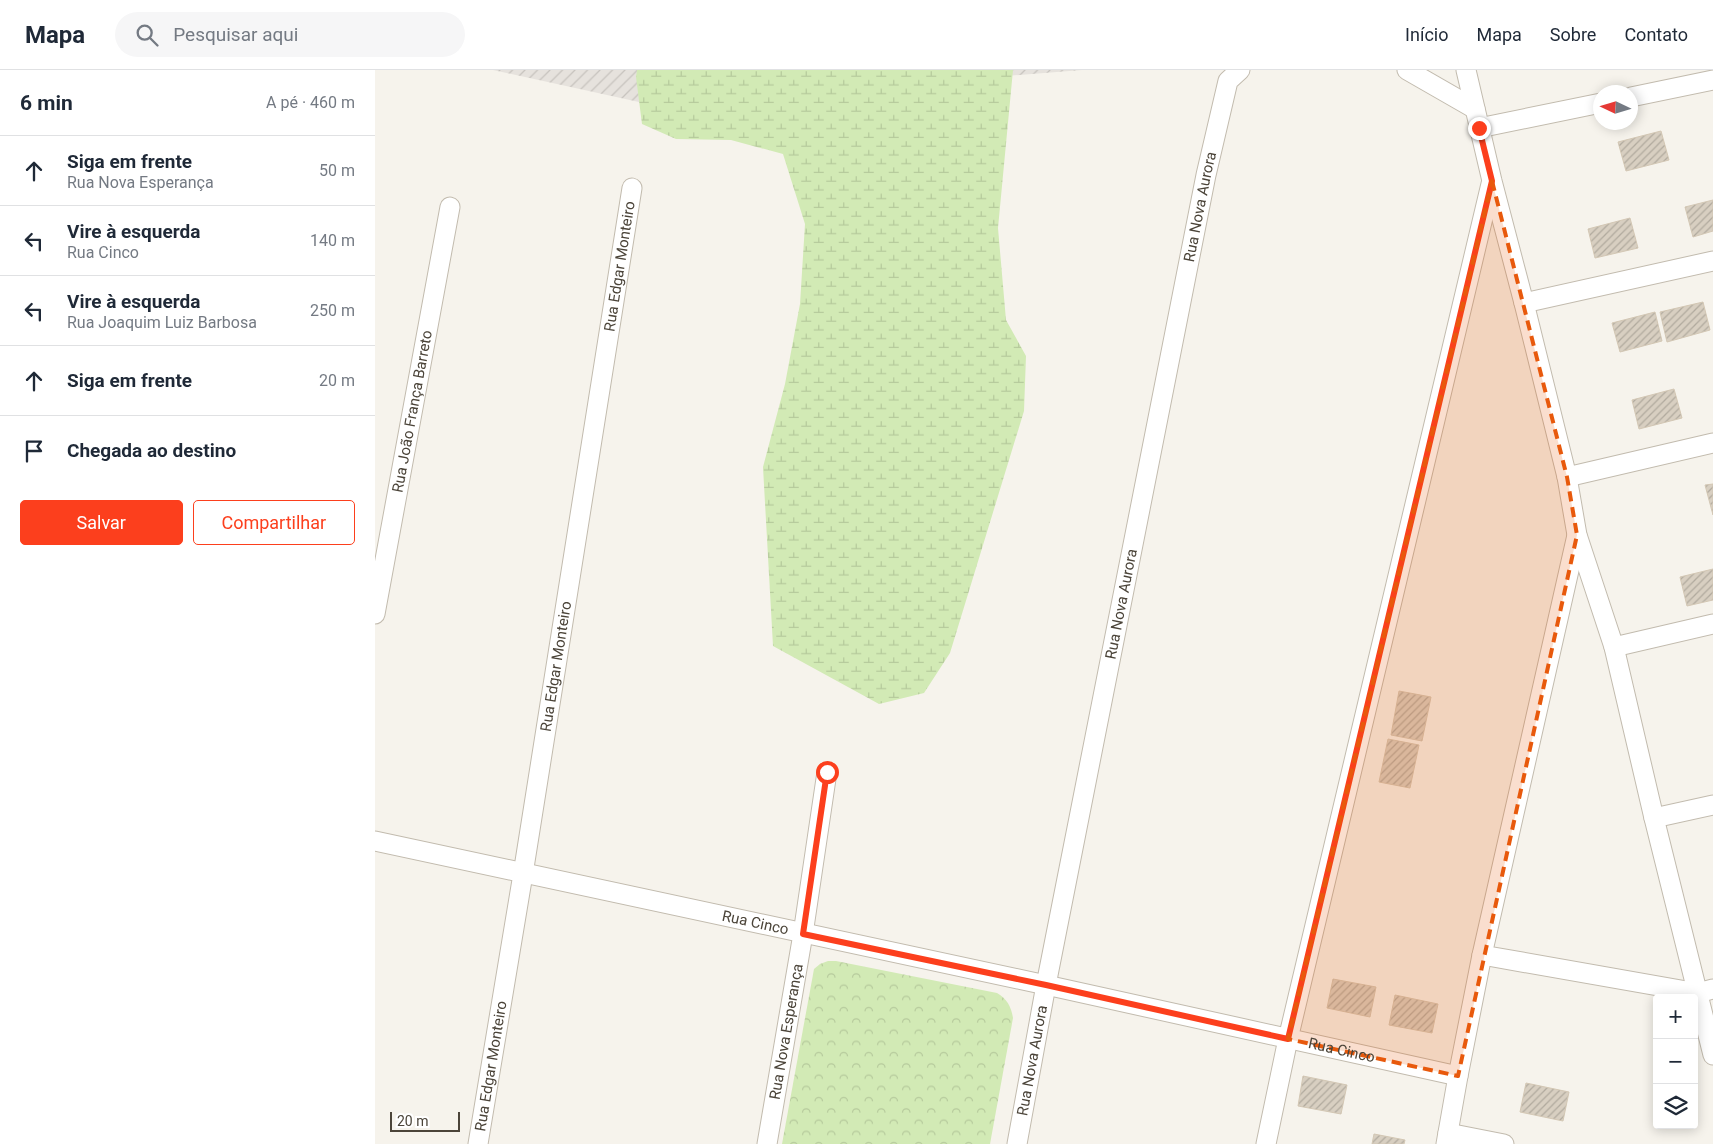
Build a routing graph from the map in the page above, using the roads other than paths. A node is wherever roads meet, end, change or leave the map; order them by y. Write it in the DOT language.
graph roads {
  1 [pos="1239,70"];
  2 [pos="1407,70"];
  3 [pos="1466,70"];
  4 [pos="1713,80"];
  5 [pos="1638,96"];
  6 [pos="1593,105"];
  7 [pos="1475,109"];
  8 [pos="1479,128"];
  9 [pos="1492,181"];
  10 [pos="632,188"];
  11 [pos="450,207"];
  12 [pos="1713,261"];
  13 [pos="1525,303"];
  14 [pos="1713,443"];
  15 [pos="1567,477"];
  16 [pos="1577,535"];
  17 [pos="375,614"];
  18 [pos="1713,624"];
  19 [pos="1614,647"];
  20 [pos="827,772"];
  21 [pos="1713,805"];
  22 [pos="1654,818"];
  23 [pos="375,841"];
  24 [pos="523,874"];
  25 [pos="803,934"];
  26 [pos="1482,955"];
  27 [pos="1046,985"];
  28 [pos="1706,991"];
  29 [pos="1288,1039"];
  30 [pos="1713,1055"];
  31 [pos="1458,1076"];
  32 [pos="1447,1139"];
  33 [pos="478,1144"];
  34 [pos="767,1144"];
  35 [pos="1017,1144"];
  36 [pos="1266,1144"];
  37 [pos="1504,1144"];
  1 -- 27 [label="street, Rua Nova Aurora"];
  2 -- 7 [label="street"];
  3 -- 7 [label="street"];
  4 -- 5 [label="street"];
  6 -- 8 [label="street"];
  7 -- 8 [label="street"];
  8 -- 9 [label="street"];
  9 -- 13 [label="street"];
  9 -- 29 [label="street"];
  10 -- 24 [label="street, Rua Edgar Monteiro"];
  11 -- 17 [label="street, Rua João França Barreto"];
  12 -- 13 [label="street"];
  13 -- 15 [label="street"];
  14 -- 15 [label="street"];
  15 -- 16 [label="street"];
  16 -- 19 [label="street"];
  16 -- 26 [label="street"];
  18 -- 19 [label="street"];
  19 -- 22 [label="street"];
  20 -- 25 [label="street, Rua Nova Esperança"];
  21 -- 22 [label="street"];
  22 -- 28 [label="street"];
  23 -- 24 [label="street, Rua Cinco"];
  24 -- 25 [label="street, Rua Cinco"];
  24 -- 33 [label="street, Rua Edgar Monteiro"];
  25 -- 27 [label="street, Rua Cinco"];
  25 -- 34 [label="street, Rua Nova Esperança"];
  26 -- 28 [label="street"];
  26 -- 31 [label="street"];
  27 -- 29 [label="street, Rua Cinco"];
  27 -- 35 [label="street, Rua Nova Aurora"];
  28 -- 30 [label="street"];
  29 -- 31 [label="street, Rua Cinco"];
  29 -- 36 [label="street"];
  31 -- 32 [label="street"];
  32 -- 37 [label="street"];
}
